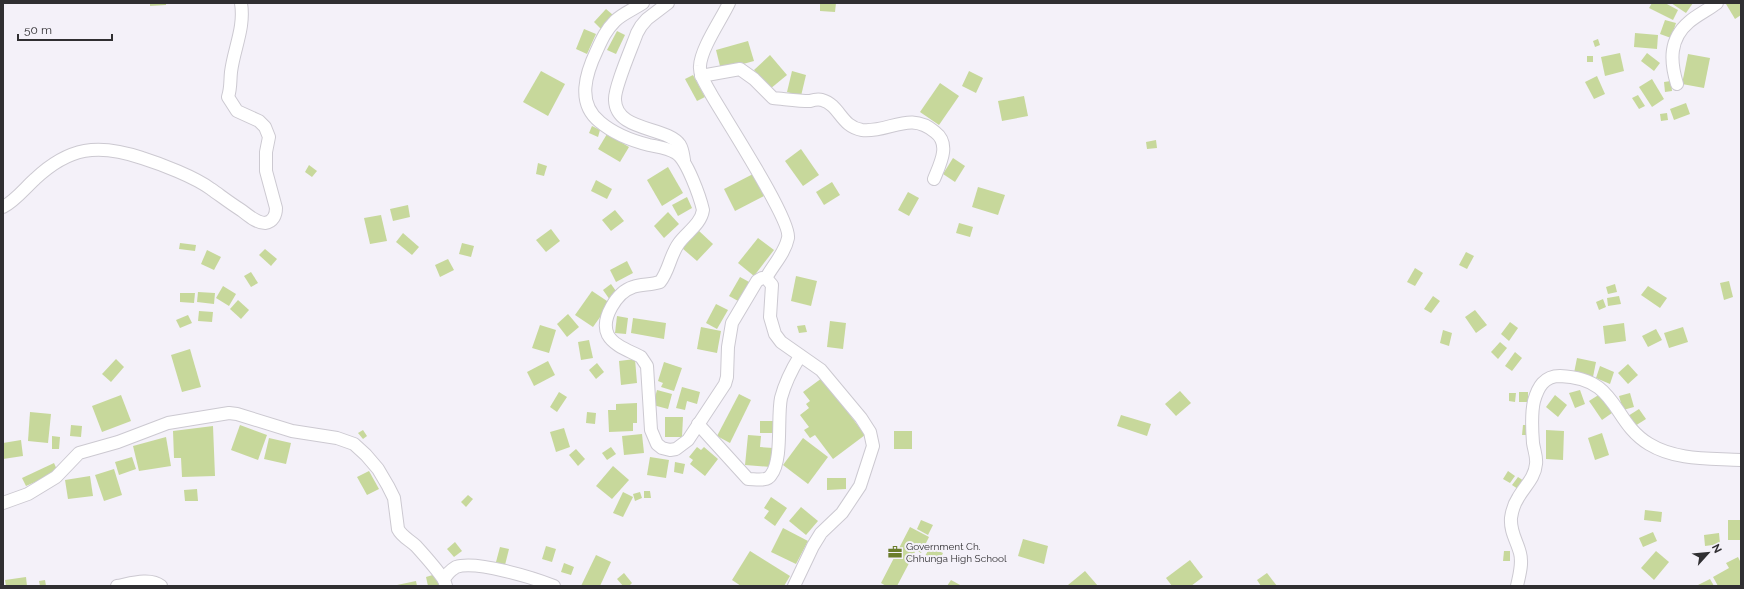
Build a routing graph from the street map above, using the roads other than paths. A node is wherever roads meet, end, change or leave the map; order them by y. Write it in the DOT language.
graph roads {
  1 [pos="241,3"];
  2 [pos="643,3"];
  3 [pos="668,3"];
  4 [pos="729,3"];
  5 [pos="1717,3"];
  6 [pos="701,76"];
  7 [pos="1677,84"];
  8 [pos="685,165"];
  9 [pos="934,179"];
  10 [pos="3,207"];
  11 [pos="766,278"];
  12 [pos="800,356"];
  13 [pos="698,424"];
  14 [pos="1741,460"];
  15 [pos="3,503"];
  16 [pos="445,583"];
  17 [pos="117,586"];
  18 [pos="161,586"];
  19 [pos="554,586"];
  20 [pos="794,586"];
  21 [pos="1518,586"];
  1 -- 10 [label="street"];
  2 -- 8 [label="street"];
  3 -- 8 [label="street"];
  4 -- 6 [label="street"];
  5 -- 7 [label="street"];
  6 -- 9 [label="street"];
  6 -- 11 [label="street"];
  8 -- 13 [label="street"];
  11 -- 12 [label="street"];
  11 -- 13 [label="street"];
  12 -- 13 [label="street"];
  12 -- 20 [label="street"];
  14 -- 21 [label="street"];
  15 -- 16 [label="street"];
  16 -- 19 [label="street"];
  17 -- 18 [label="street"];
}
